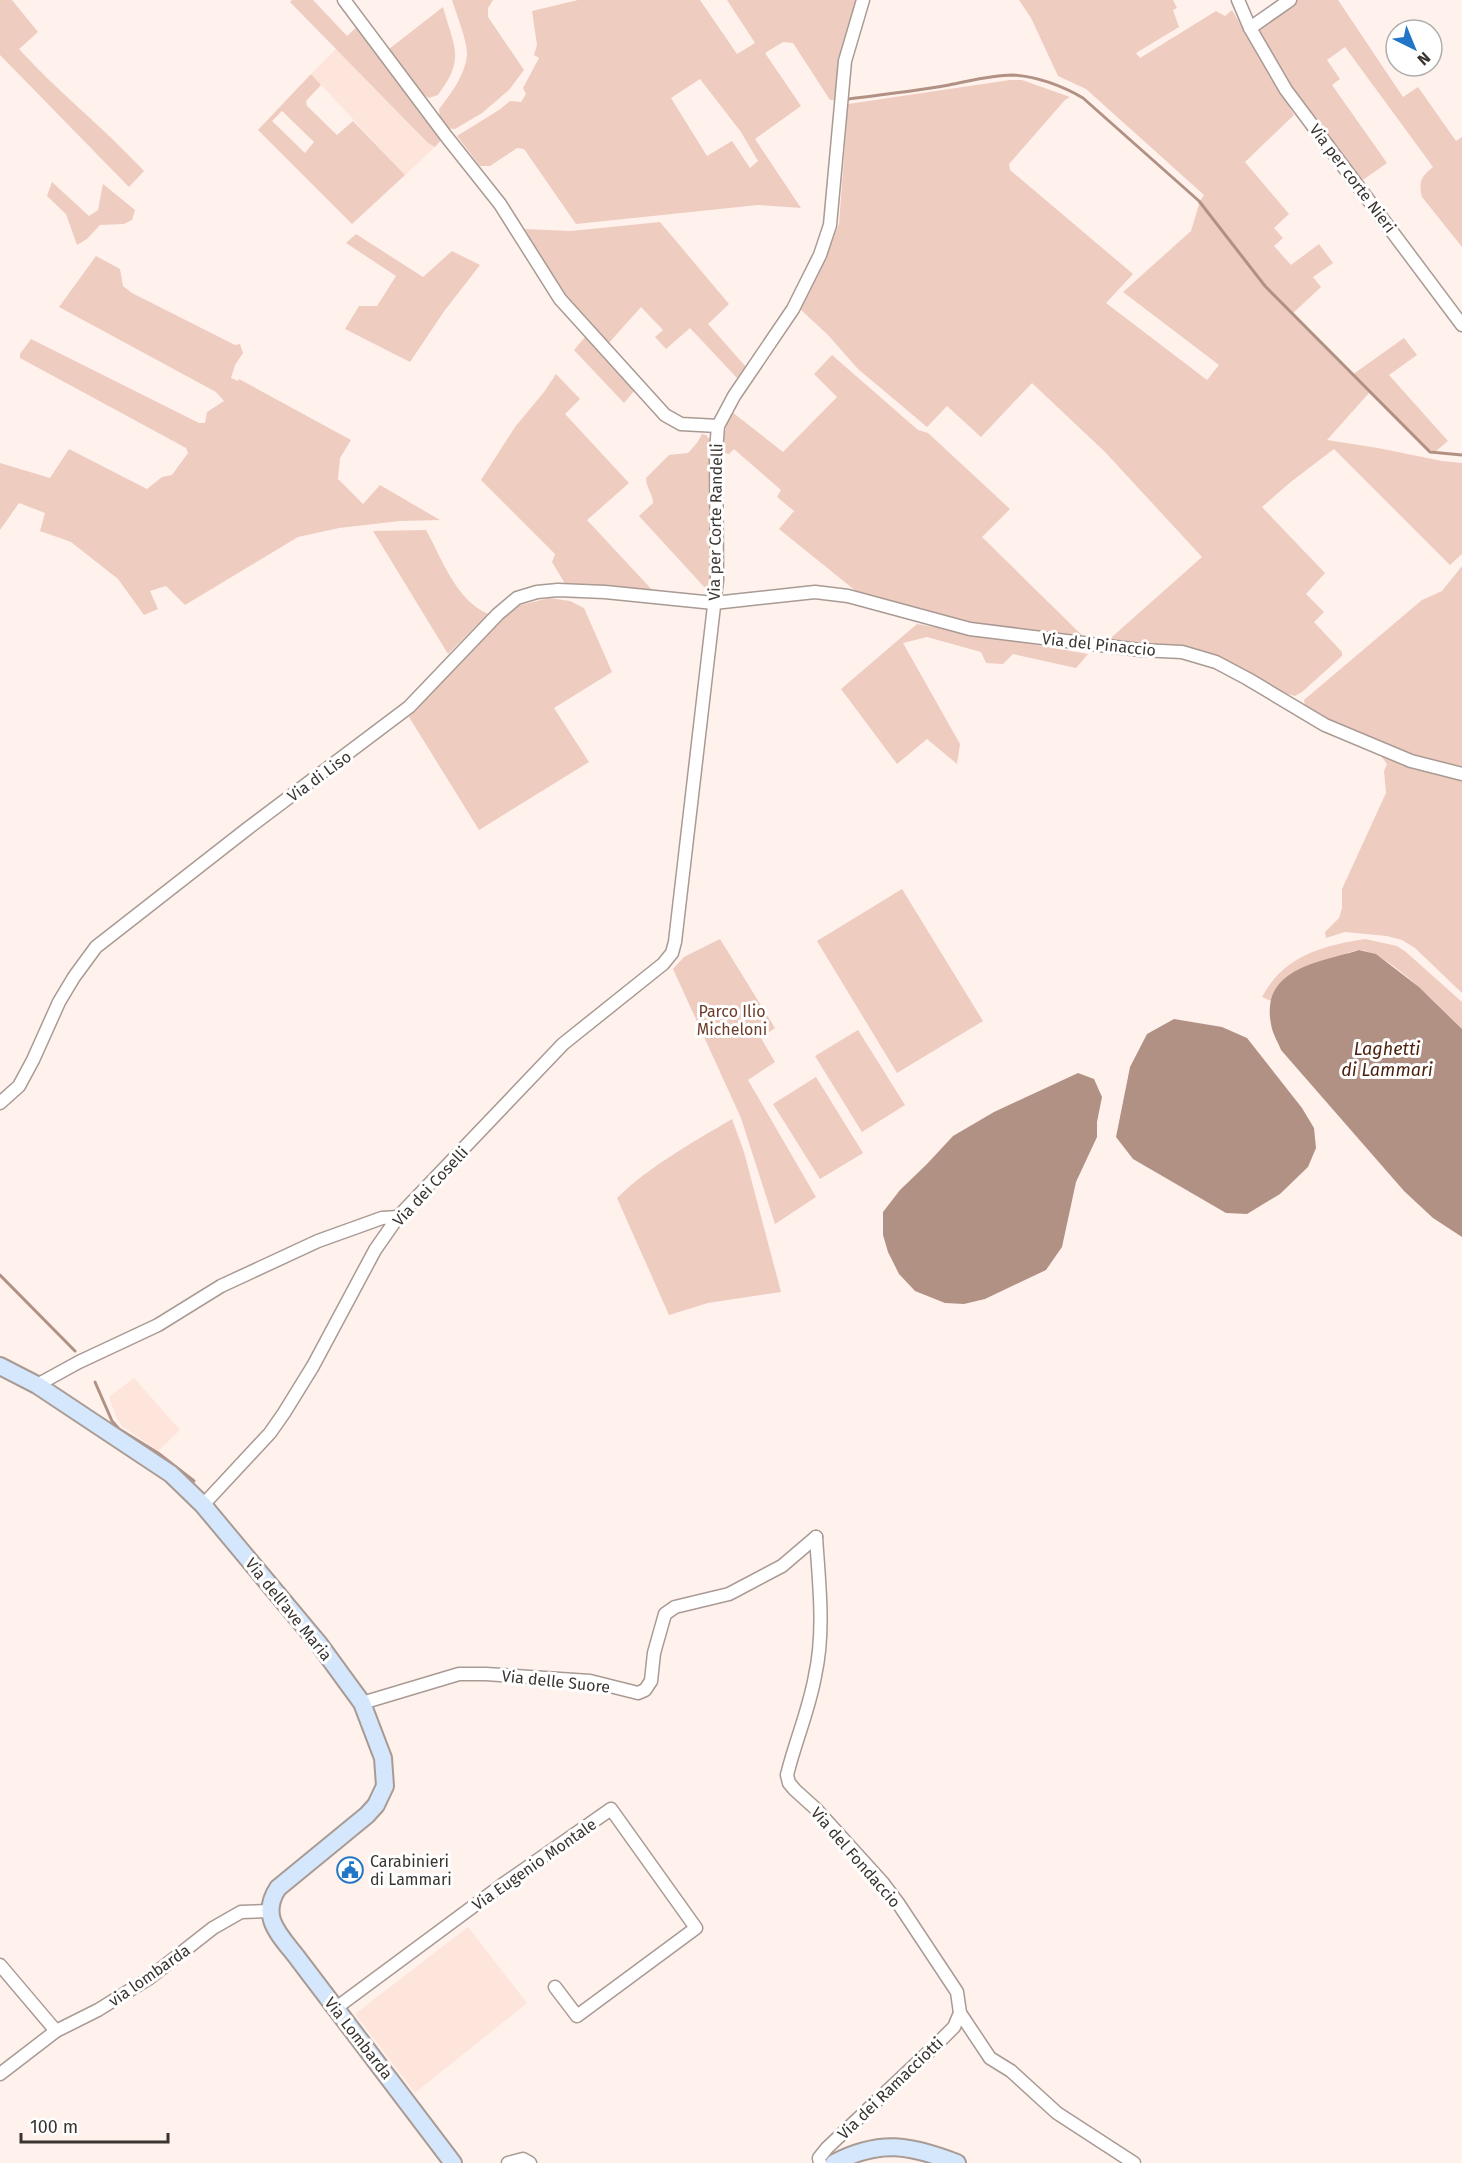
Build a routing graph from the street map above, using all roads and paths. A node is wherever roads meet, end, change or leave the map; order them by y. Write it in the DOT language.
graph roads {
  1 [pos="344,0"];
  2 [pos="863,0"];
  3 [pos="1238,0"];
  4 [pos="1290,0"];
  5 [pos="1250,28"];
  6 [pos="1462,325"];
  7 [pos="718,426"];
  8 [pos="714,603"];
  9 [pos="1462,774"];
  10 [pos="663,964"];
  11 [pos="0,1104"];
  12 [pos="398,1217"];
  13 [pos="0,1366"];
  14 [pos="37,1385"];
  15 [pos="203,1505"];
  16 [pos="816,1537"];
  17 [pos="362,1703"];
  18 [pos="269,1911"];
  19 [pos="0,1965"];
  20 [pos="555,1987"];
  21 [pos="336,2008"];
  22 [pos="960,2013"];
  23 [pos="57,2031"];
  24 [pos="0,2074"];
  25 [pos="453,2163"];
  26 [pos="508,2163"];
  27 [pos="530,2163"];
  28 [pos="820,2163"];
  29 [pos="834,2163"];
  30 [pos="957,2163"];
  31 [pos="1134,2163"];
  1 -- 7 [label="street"];
  2 -- 7 [label="street, Via per Corte Randelli"];
  3 -- 5 [label="street, Via per corte Nieri"];
  4 -- 5 [label="street"];
  5 -- 6 [label="street, Via per corte Nieri"];
  7 -- 8 [label="street, Via per Corte Randelli"];
  8 -- 9 [label="street, Via del Pinaccio"];
  8 -- 10 [label="street, Via per Corte Randelli"];
  8 -- 11 [label="street, Via di Liso"];
  10 -- 12 [label="street, Via dei Coselli"];
  12 -- 14 [label="street"];
  12 -- 15 [label="street, Via dei Coselli"];
  13 -- 14 [label="street, Via dell'ave Maria"];
  14 -- 15 [label="street, Via dell'ave Maria"];
  15 -- 17 [label="street, Via dell'ave Maria"];
  16 -- 17 [label="street, Via delle Suore"];
  16 -- 22 [label="street, Via del Fondaccio"];
  17 -- 18 [label="street, Via dell'ave Maria"];
  18 -- 21 [label="street, Via Lombarda"];
  18 -- 23 [label="street, via lombarda"];
  19 -- 23 [label="street"];
  20 -- 21 [label="street, Via Eugenio Montale"];
  21 -- 25 [label="street, Via Lombarda"];
  22 -- 28 [label="street, Via dei Ramacciotti"];
  22 -- 31 [label="street, Via del Fondaccio"];
  23 -- 24 [label="street, via lombarda"];
  26 -- 27 [label="street"];
  29 -- 30 [label="street"];
}
